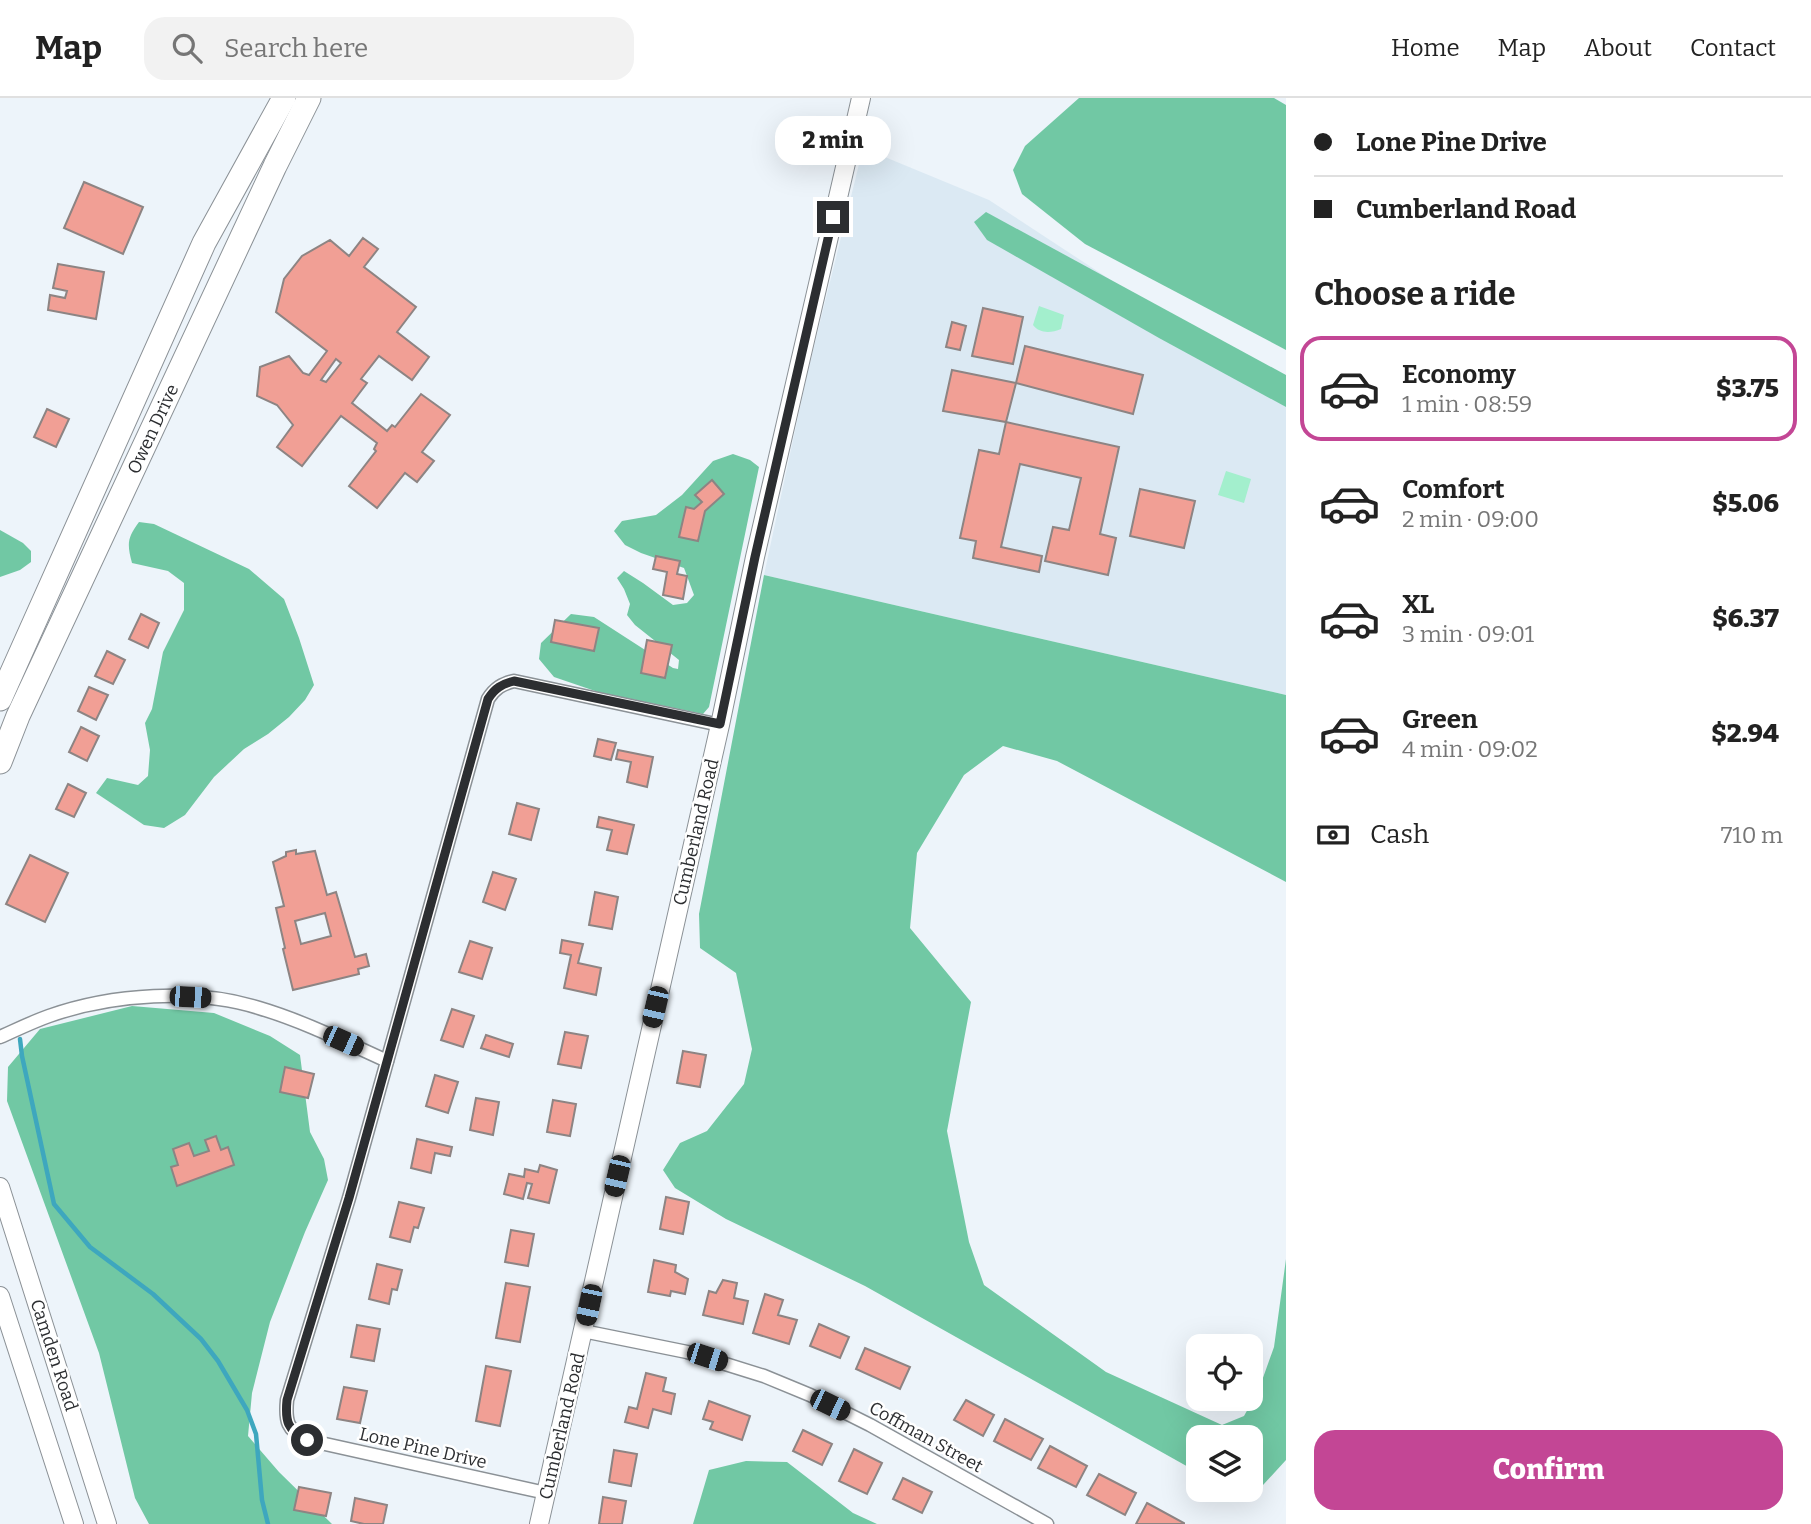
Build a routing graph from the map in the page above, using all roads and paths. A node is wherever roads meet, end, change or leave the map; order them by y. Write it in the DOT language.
graph roads {
  1 [pos="284,98"];
  2 [pos="293,98"];
  3 [pos="309,98"];
  4 [pos="860,98"];
  5 [pos="221,212"];
  6 [pos="250,223"];
  7 [pos="168,396"];
  8 [pos="0,699"];
  9 [pos="720,724"];
  10 [pos="0,762"];
  11 [pos="0,1037"];
  12 [pos="387,1061"];
  13 [pos="0,1187"];
  14 [pos="0,1296"];
  15 [pos="583,1331"];
  16 [pos="546,1493"];
  17 [pos="74,1524"];
  18 [pos="107,1524"];
  19 [pos="539,1524"];
  20 [pos="1047,1524"];
  1 -- 5 [label="highway, Owen Drive"];
  2 -- 6 [label="highway"];
  3 -- 6 [label="highway, Owen Drive"];
  4 -- 9 [label="main road, Cumberland Road"];
  5 -- 7 [label="highway"];
  5 -- 8 [label="highway, Owen Drive"];
  6 -- 7 [label="highway, Owen Drive"];
  7 -- 10 [label="highway, Owen Drive"];
  9 -- 12 [label="street, Lone Pine Drive"];
  9 -- 15 [label="main road, Cumberland Road"];
  11 -- 12 [label="street"];
  12 -- 16 [label="street, Lone Pine Drive"];
  13 -- 18 [label="main road, Camden Road"];
  14 -- 17 [label="main road, Camden Road"];
  15 -- 16 [label="main road, Cumberland Road"];
  15 -- 20 [label="street, Coffman Street"];
  16 -- 19 [label="main road, Cumberland Road"];
}
